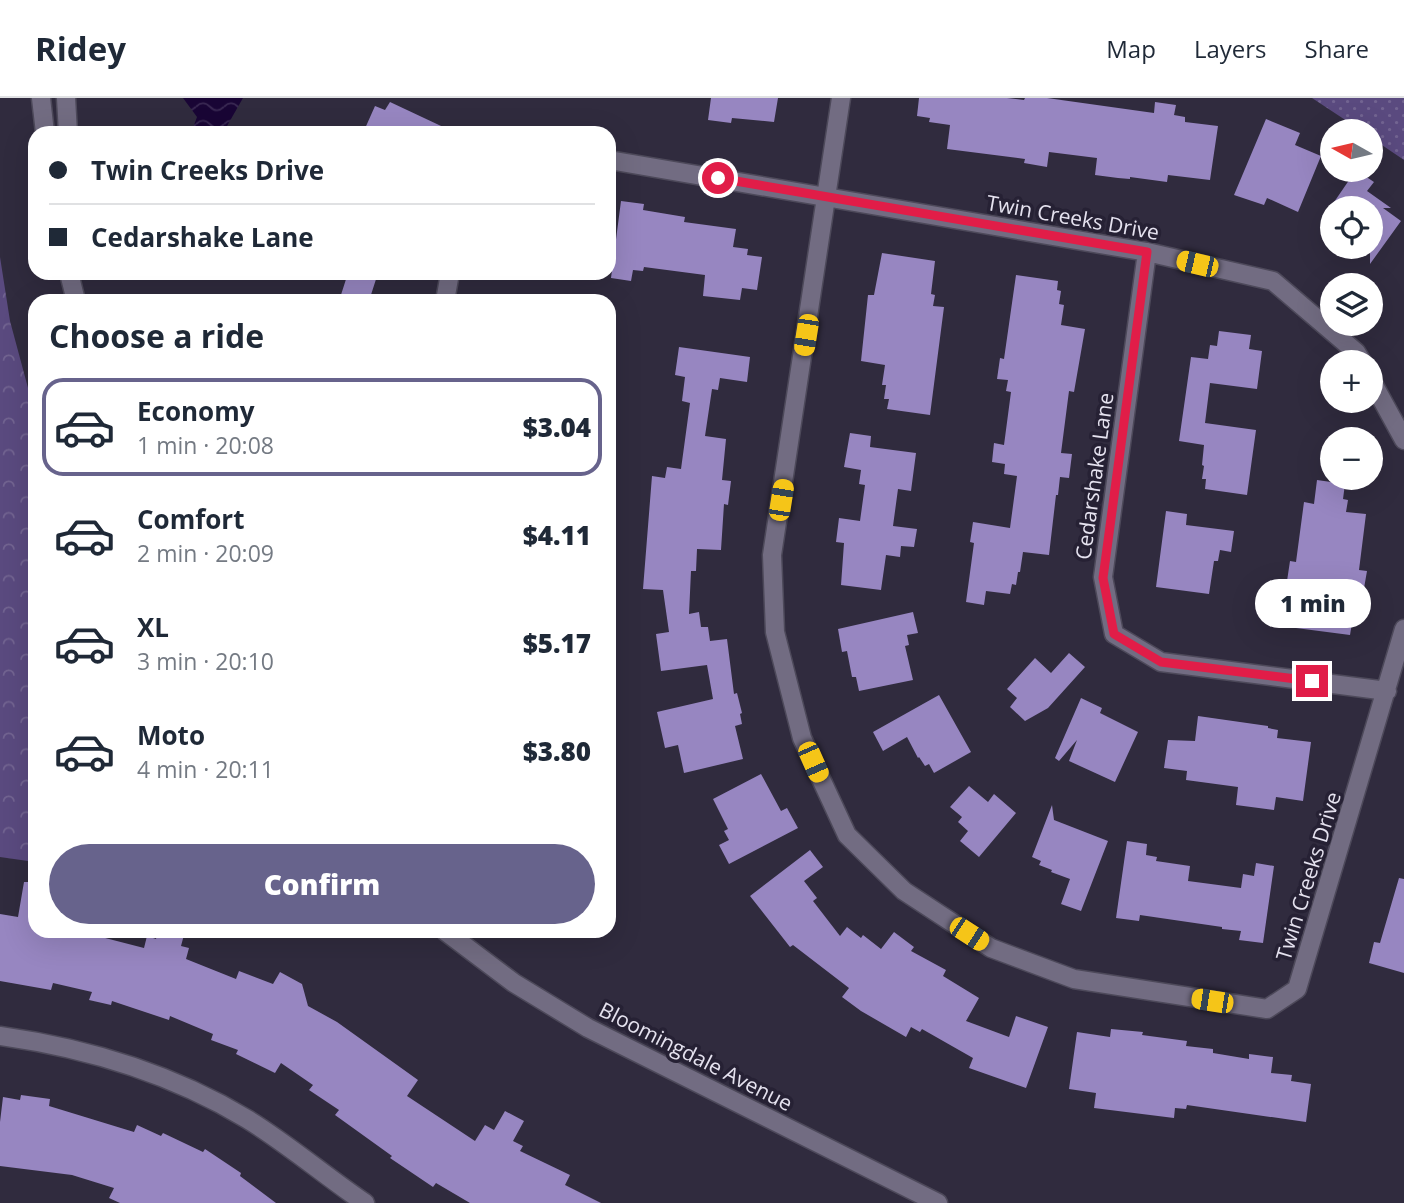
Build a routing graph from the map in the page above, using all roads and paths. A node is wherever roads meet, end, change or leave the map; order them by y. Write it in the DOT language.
graph roads {
  1 [pos="41,98"];
  2 [pos="66,98"];
  3 [pos="841,98"];
  4 [pos="44,126"];
  5 [pos="68,126"];
  6 [pos="616,161"];
  7 [pos="827,197"];
  8 [pos="1147,252"];
  9 [pos="1354,350"];
  10 [pos="1383,402"];
  11 [pos="1404,440"];
  12 [pos="1404,629"];
  13 [pos="1387,691"];
  14 [pos="454,938"];
  15 [pos="0,1036"];
  16 [pos="365,1203"];
  17 [pos="938,1203"];
  1 -- 4 [label="street"];
  2 -- 5 [label="street"];
  3 -- 7 [label="street, Twin Creeks Drive"];
  6 -- 7 [label="street, Twin Creeks Drive"];
  7 -- 8 [label="street, Twin Creeks Drive"];
  7 -- 13 [label="street, Twin Creeks Drive"];
  8 -- 9 [label="street, Twin Creeks Drive"];
  8 -- 13 [label="street, Cedarshake Lane"];
  10 -- 11 [label="street"];
  12 -- 13 [label="street, Twin Creeks Drive"];
  14 -- 17 [label="street, Bloomingdale Avenue"];
  15 -- 16 [label="street"];
}
